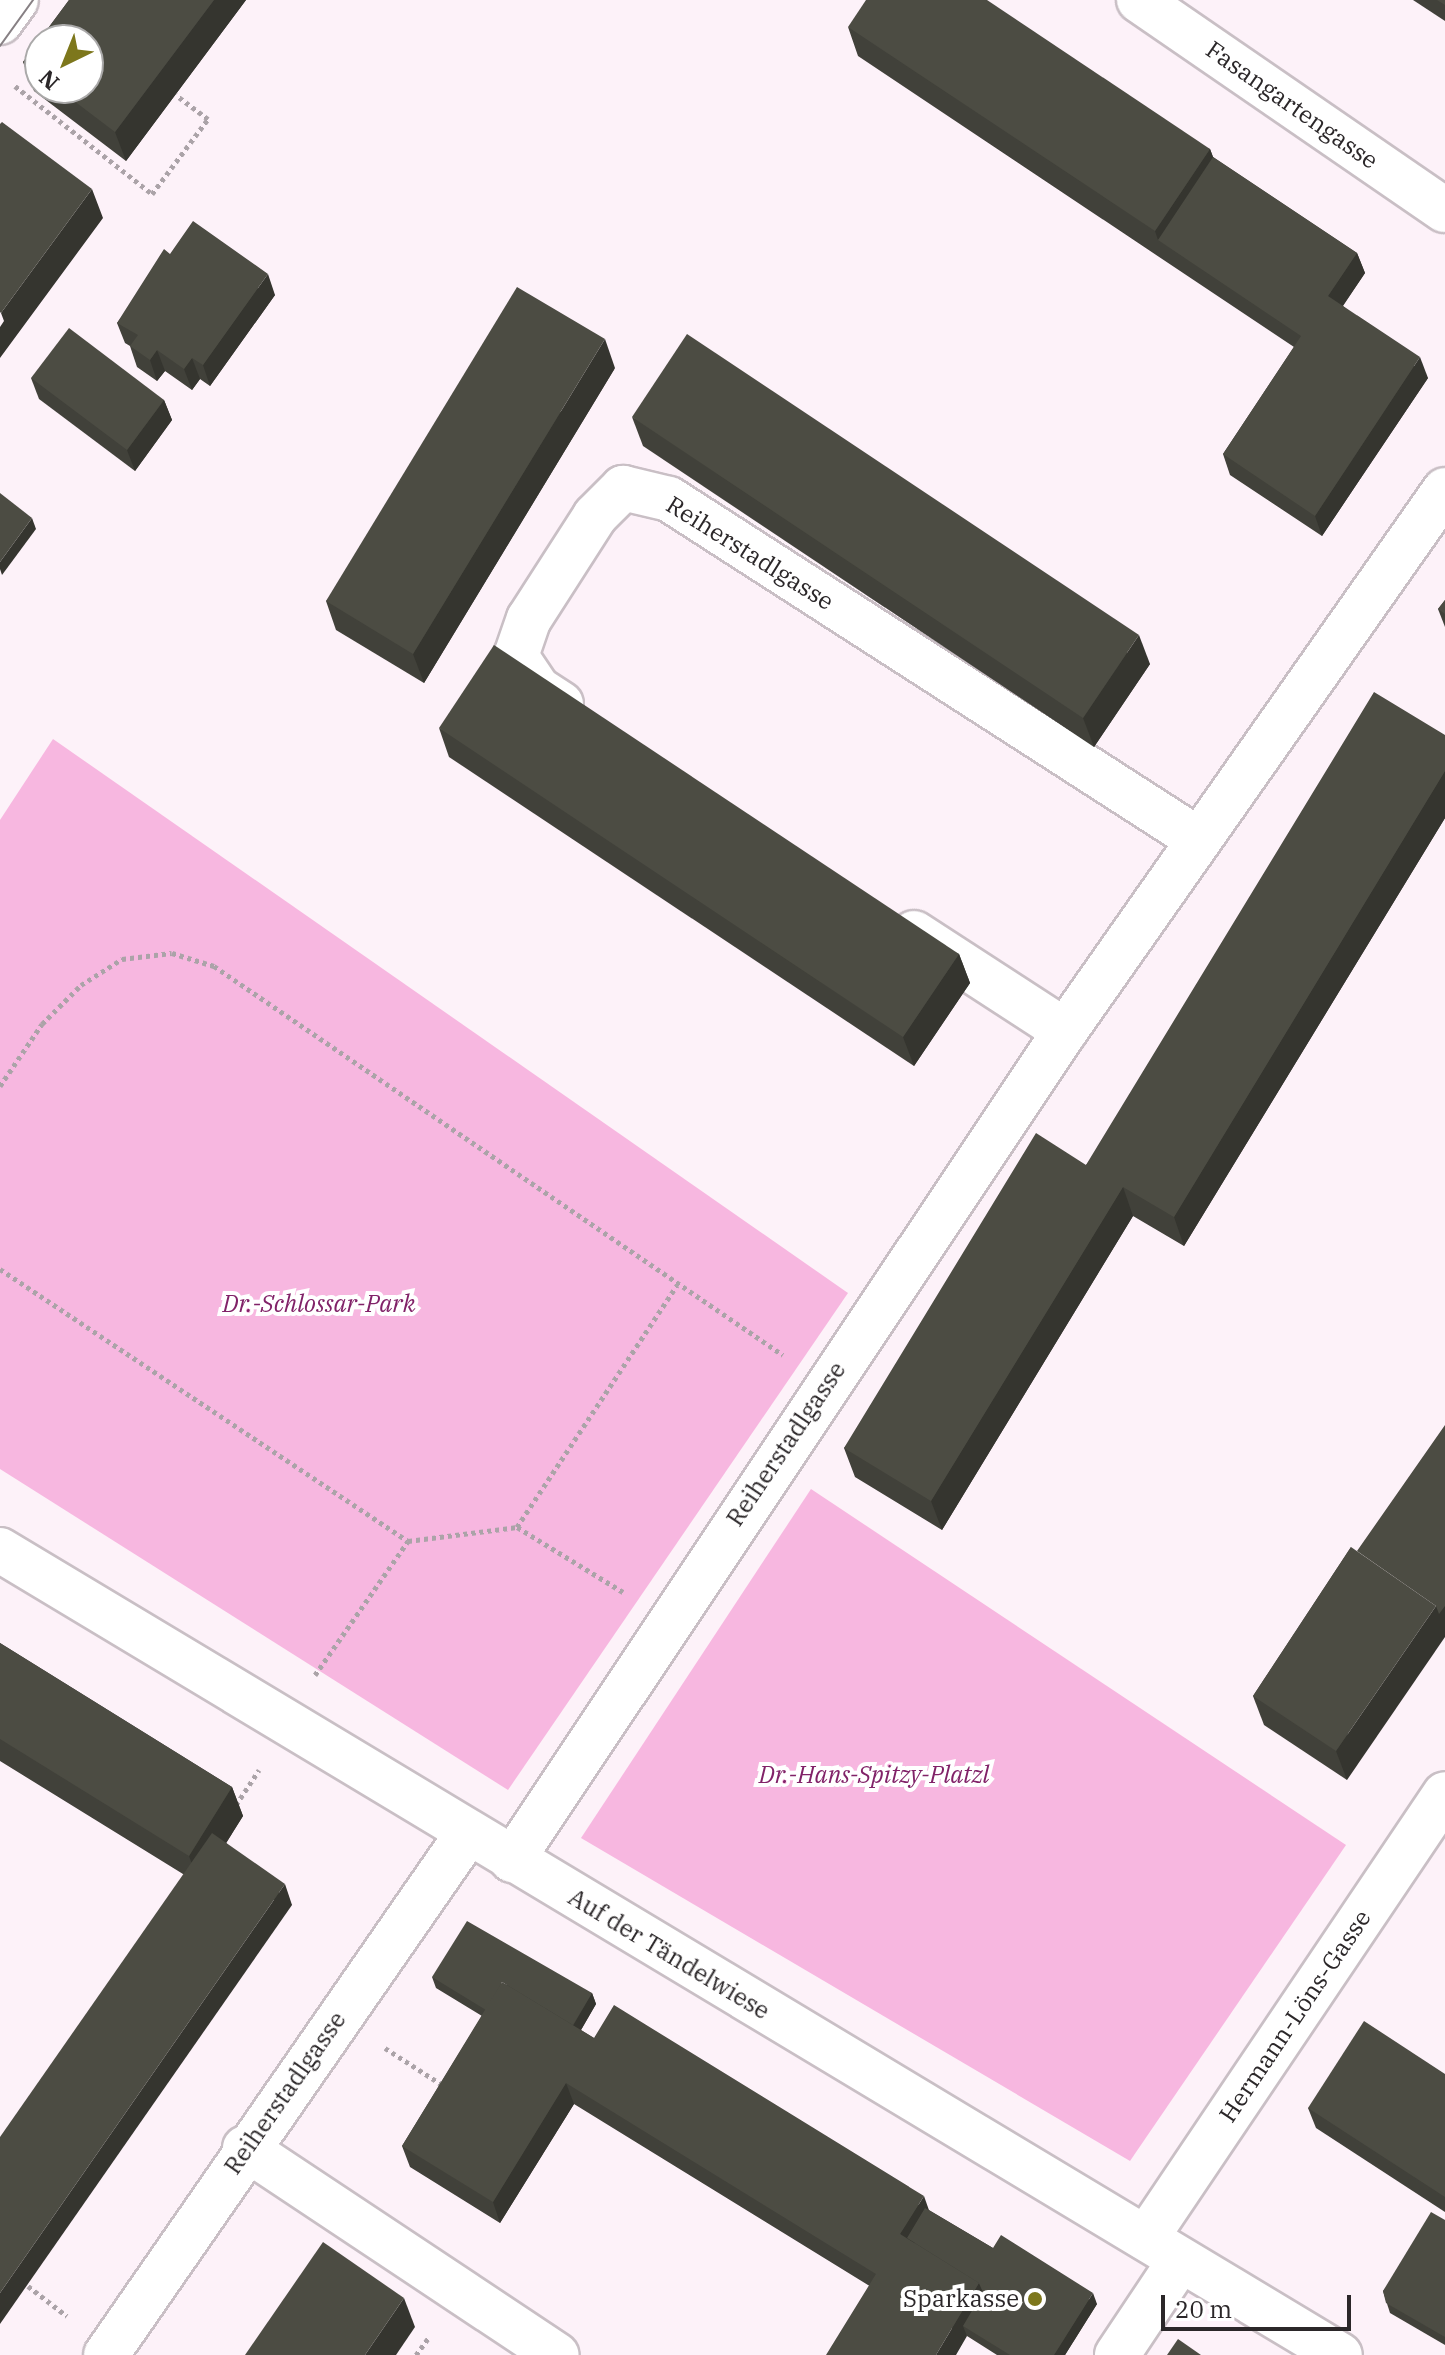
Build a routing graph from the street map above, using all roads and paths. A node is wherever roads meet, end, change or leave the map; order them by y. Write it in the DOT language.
graph roads {
  1 [pos="16,0"];
  2 [pos="1139,0"];
  3 [pos="0,22"];
  4 [pos="15,86"];
  5 [pos="176,95"];
  6 [pos="1445,210"];
  7 [pos="1445,490"];
  8 [pos="591,723"];
  9 [pos="1199,840"];
  10 [pos="881,912"];
  11 [pos="1065,1031"];
  12 [pos="0,1086"];
  13 [pos="0,1269"];
  14 [pos="677,1285"];
  15 [pos="795,1363"];
  16 [pos="517,1527"];
  17 [pos="408,1541"];
  18 [pos="0,1550"];
  19 [pos="631,1597"];
  20 [pos="306,1689"];
  21 [pos="260,1769"];
  22 [pos="1445,1794"];
  23 [pos="234,1810"];
  24 [pos="468,1833"];
  25 [pos="512,1860"];
  26 [pos="377,2042"];
  27 [pos="455,2094"];
  28 [pos="245,2148"];
  29 [pos="1162,2250"];
  30 [pos="28,2286"];
  31 [pos="93,2341"];
  32 [pos="557,2355"];
  33 [pos="1117,2355"];
  34 [pos="1340,2355"];
  1 -- 3 [label="street"];
  2 -- 6 [label="street, Fasangartengasse"];
  4 -- 5 [label="path"];
  7 -- 9 [label="street, Reiherstadlgasse"];
  8 -- 9 [label="street, Reiherstadlgasse"];
  9 -- 11 [label="street, Reiherstadlgasse"];
  10 -- 11 [label="street"];
  11 -- 25 [label="street, Reiherstadlgasse"];
  12 -- 14 [label="path"];
  13 -- 17 [label="path"];
  14 -- 15 [label="path"];
  14 -- 16 [label="path"];
  16 -- 17 [label="path"];
  16 -- 19 [label="path"];
  17 -- 20 [label="path"];
  18 -- 24 [label="street, Auf der Tändelwiese"];
  21 -- 23 [label="path"];
  22 -- 29 [label="street, Hermann-Löns-Gasse"];
  24 -- 25 [label="street, Auf der Tändelwiese"];
  24 -- 28 [label="street, Reiherstadlgasse"];
  25 -- 29 [label="street, Auf der Tändelwiese"];
  26 -- 27 [label="path"];
  28 -- 31 [label="street, Reiherstadlgasse"];
  28 -- 32 [label="street"];
  29 -- 33 [label="street, Hermann-Löns-Gasse"];
  29 -- 34 [label="street, Auf der Tändelwiese"];
  30 -- 31 [label="path"];
}
